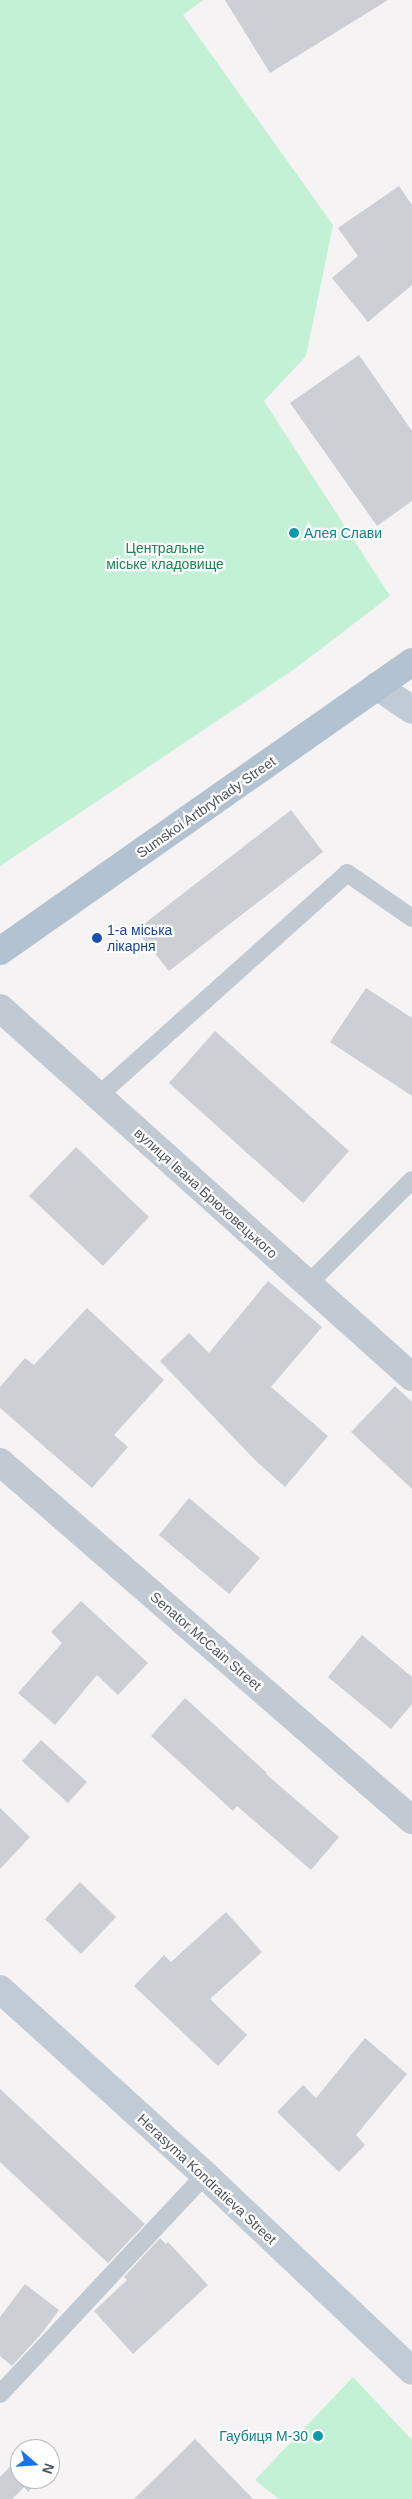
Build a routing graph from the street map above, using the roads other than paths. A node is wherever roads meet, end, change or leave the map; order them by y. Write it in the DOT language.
graph roads {
  1 [pos="412,662"];
  2 [pos="377,686"];
  3 [pos="412,710"];
  4 [pos="412,918"];
  5 [pos="0,951"];
  6 [pos="0,1008"];
  7 [pos="98,1096"];
  8 [pos="412,1180"];
  9 [pos="308,1284"];
  10 [pos="412,1377"];
  11 [pos="0,1462"];
  12 [pos="412,1820"];
  13 [pos="0,1989"];
  14 [pos="205,2175"];
  15 [pos="412,2371"];
  16 [pos="0,2394"];
  1 -- 2 [label="main road, Sumskoi Artbryhady Street"];
  2 -- 3 [label="street"];
  2 -- 5 [label="main road, Sumskoi Artbryhady Street"];
  4 -- 7 [label="lane"];
  6 -- 7 [label="street, вулиця Івана Брюховецького"];
  7 -- 9 [label="street, вулиця Івана Брюховецького"];
  8 -- 9 [label="lane"];
  9 -- 10 [label="street, вулиця Івана Брюховецького"];
  11 -- 12 [label="street, Senator McCain Street"];
  13 -- 14 [label="street, Herasyma Kondratieva Street"];
  14 -- 15 [label="street, Herasyma Kondratieva Street"];
  14 -- 16 [label="lane"];
}
